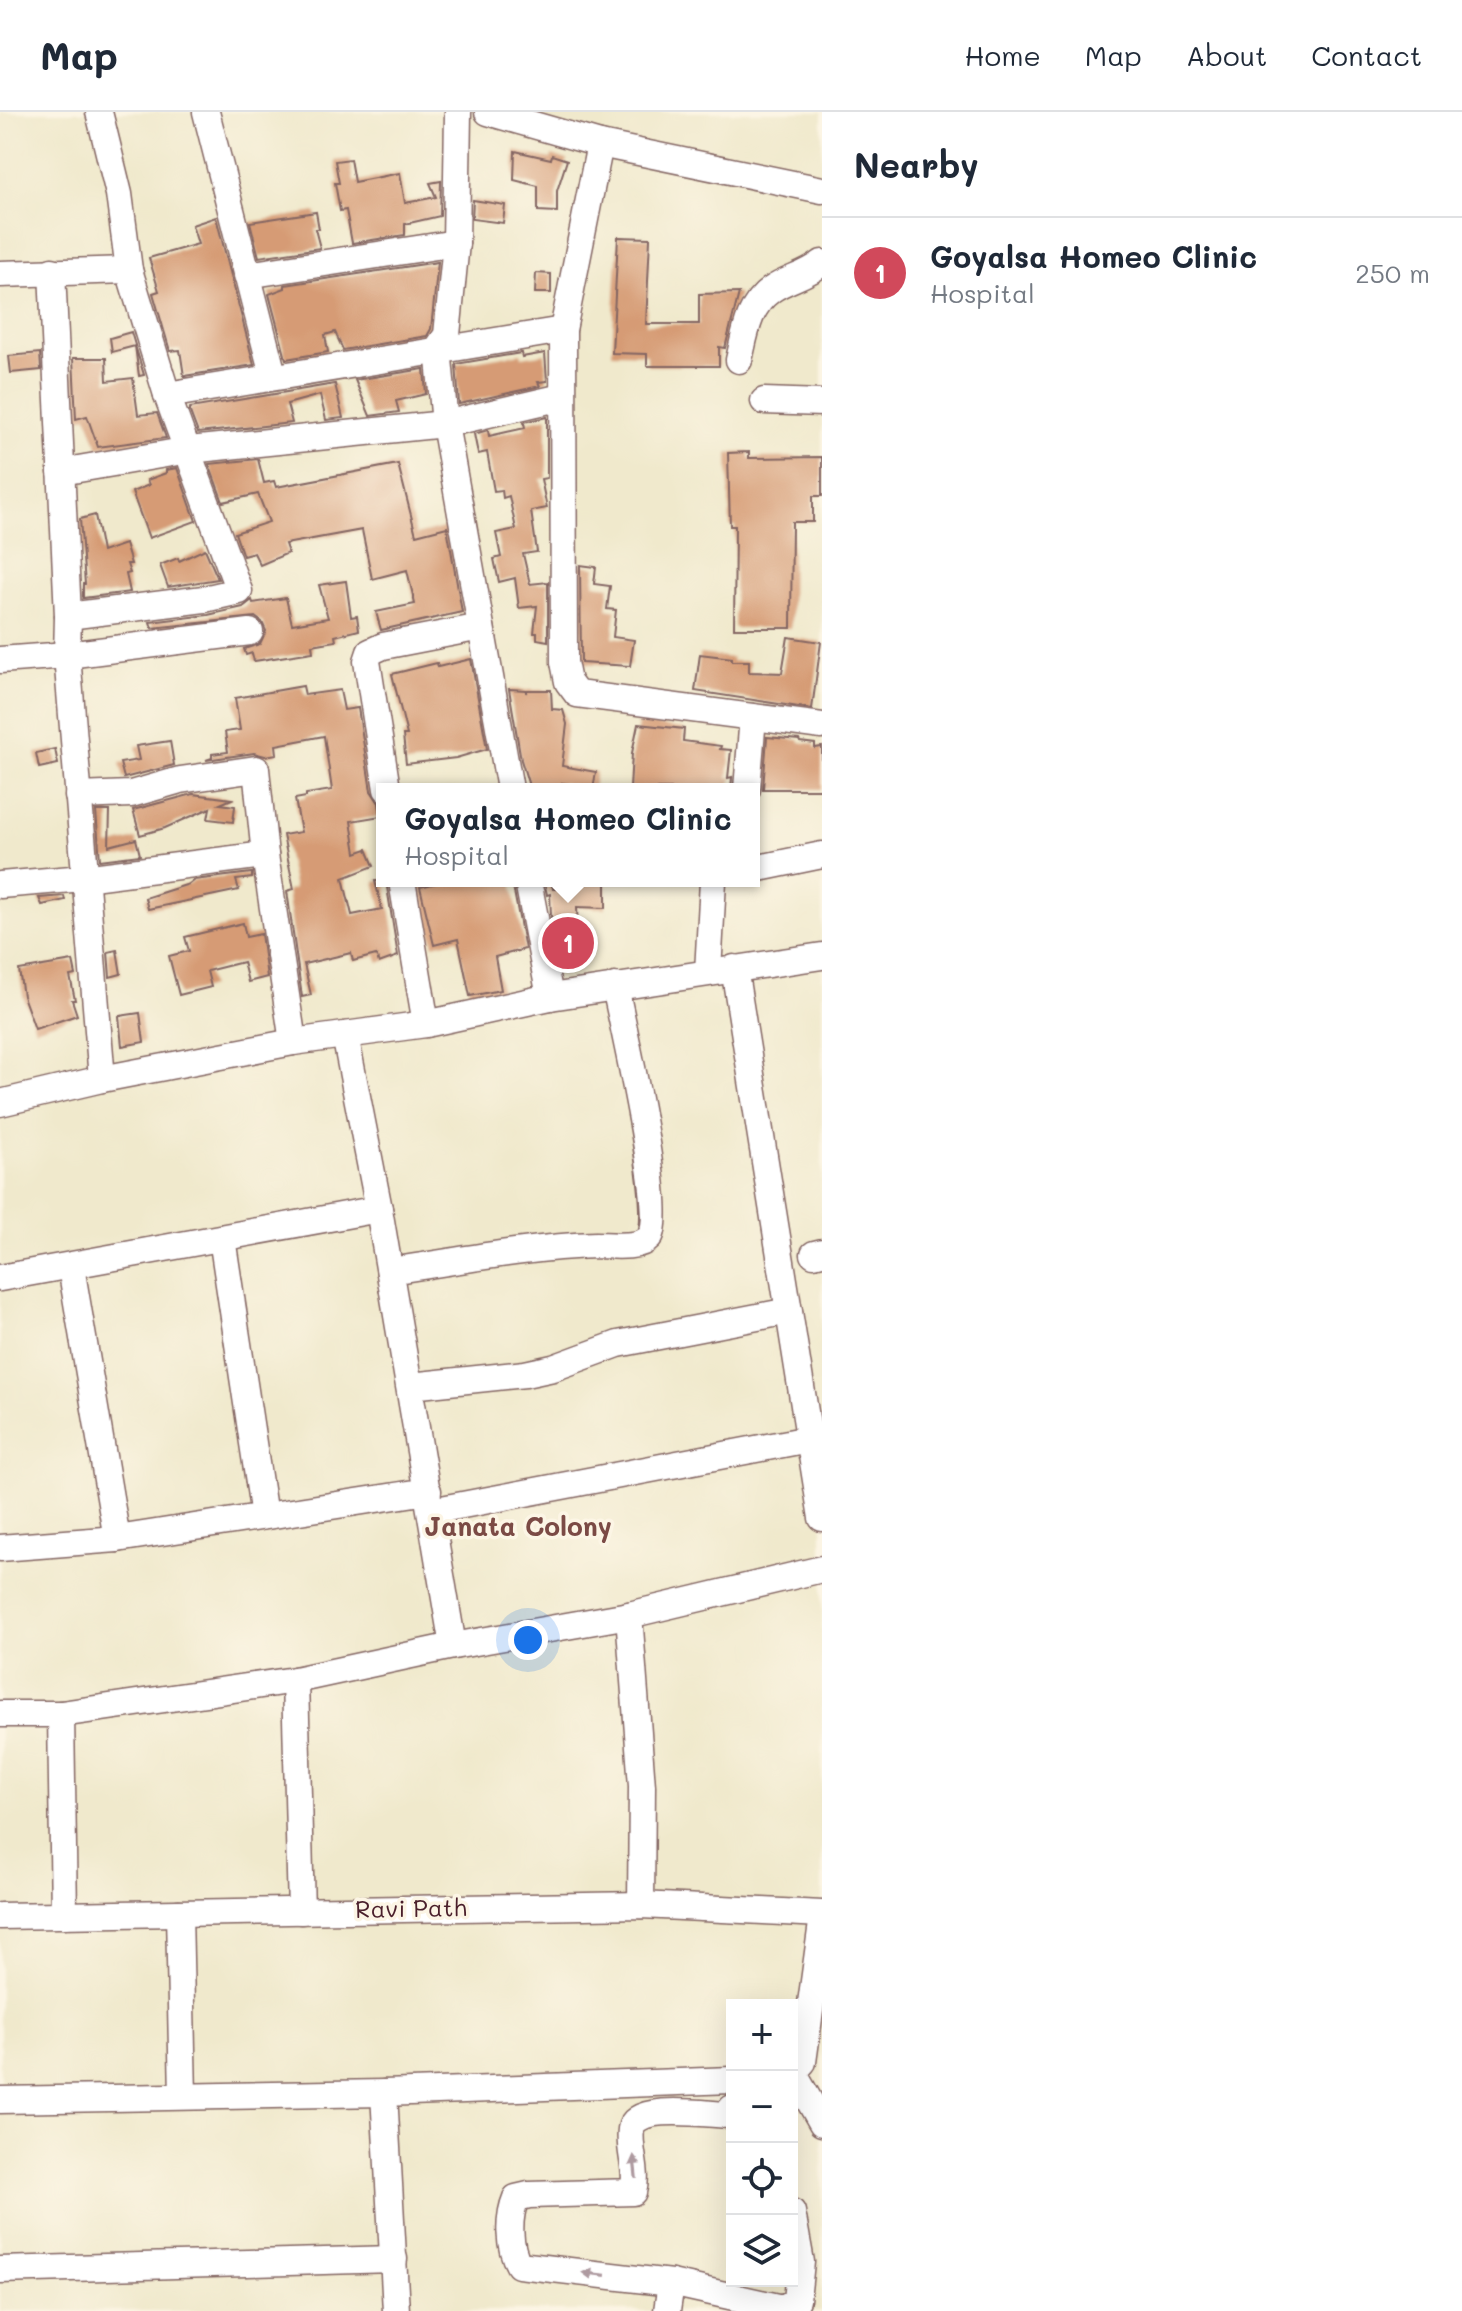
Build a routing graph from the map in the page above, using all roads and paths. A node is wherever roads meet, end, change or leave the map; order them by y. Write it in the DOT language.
graph roads {
  1 [pos="99,112"];
  2 [pos="206,112"];
  3 [pos="458,112"];
  4 [pos="488,112"];
  5 [pos="600,144"];
  6 [pos="822,190"];
  7 [pos="456,243"];
  8 [pos="822,263"];
  9 [pos="129,270"];
  10 [pos="52,271"];
  11 [pos="0,274"];
  12 [pos="247,275"];
  13 [pos="563,330"];
  14 [pos="438,348"];
  15 [pos="739,360"];
  16 [pos="273,375"];
  17 [pos="167,395"];
  18 [pos="562,397"];
  19 [pos="764,401"];
  20 [pos="822,403"];
  21 [pos="445,424"];
  22 [pos="189,450"];
  23 [pos="61,472"];
  24 [pos="68,616"];
  25 [pos="481,627"];
  26 [pos="250,632"];
  27 [pos="67,655"];
  28 [pos="0,660"];
  29 [pos="753,717"];
  30 [pos="822,726"];
  31 [pos="386,783"];
  32 [pos="509,783"];
  33 [pos="748,783"];
  34 [pos="78,796"];
  35 [pos="265,855"];
  36 [pos="822,855"];
  37 [pos="760,868"];
  38 [pos="84,878"];
  39 [pos="0,885"];
  40 [pos="403,887"];
  41 [pos="529,887"];
  42 [pos="713,887"];
  43 [pos="822,956"];
  44 [pos="734,968"];
  45 [pos="708,972"];
  46 [pos="615,986"];
  47 [pos="550,997"];
  48 [pos="426,1024"];
  49 [pos="345,1035"];
  50 [pos="293,1042"];
  51 [pos="102,1079"];
  52 [pos="0,1103"];
  53 [pos="379,1209"];
  54 [pos="222,1238"];
  55 [pos="71,1267"];
  56 [pos="390,1271"];
  57 [pos="0,1278"];
  58 [pos="789,1311"];
  59 [pos="410,1386"];
  60 [pos="809,1439"];
  61 [pos="429,1501"];
  62 [pos="821,1507"];
  63 [pos="264,1516"];
  64 [pos="117,1539"];
  65 [pos="0,1548"];
  66 [pos="822,1569"];
  67 [pos="629,1615"];
  68 [pos="453,1646"];
  69 [pos="295,1680"];
  70 [pos="0,1714"];
  71 [pos="61,1714"];
  72 [pos="641,1905"];
  73 [pos="301,1911"];
  74 [pos="179,1913"];
  75 [pos="822,1914"];
  76 [pos="64,1915"];
  77 [pos="0,1916"];
  78 [pos="822,1923"];
  79 [pos="818,1978"];
  80 [pos="796,2071"];
  81 [pos="726,2080"];
  82 [pos="798,2082"];
  83 [pos="384,2093"];
  84 [pos="183,2096"];
  85 [pos="0,2100"];
  86 [pos="726,2116"];
  87 [pos="822,2123"];
  88 [pos="793,2215"];
  89 [pos="394,2259"];
  90 [pos="0,2270"];
  91 [pos="671,2283"];
  92 [pos="396,2311"];
  93 [pos="667,2311"];
  1 -- 9 [label="street"];
  2 -- 12 [label="street"];
  3 -- 7 [label="street"];
  4 -- 5 [label="street"];
  5 -- 6 [label="street"];
  5 -- 13 [label="street"];
  7 -- 12 [label="street"];
  7 -- 14 [label="street"];
  8 -- 15 [label="street"];
  9 -- 10 [label="street"];
  9 -- 17 [label="street"];
  10 -- 11 [label="street"];
  10 -- 23 [label="street"];
  12 -- 16 [label="street"];
  13 -- 14 [label="street"];
  13 -- 18 [label="street"];
  14 -- 16 [label="street"];
  14 -- 21 [label="street"];
  16 -- 17 [label="street"];
  17 -- 22 [label="street"];
  18 -- 21 [label="street"];
  18 -- 29 [label="street"];
  19 -- 20 [label="street"];
  21 -- 22 [label="street"];
  21 -- 25 [label="street"];
  22 -- 23 [label="street"];
  22 -- 24 [label="street"];
  23 -- 24 [label="street"];
  24 -- 27 [label="street"];
  25 -- 31 [label="street"];
  25 -- 32 [label="street"];
  26 -- 27 [label="street"];
  27 -- 28 [label="street"];
  27 -- 34 [label="street"];
  29 -- 30 [label="street"];
  29 -- 33 [label="street"];
  34 -- 35 [label="street"];
  34 -- 38 [label="street"];
  35 -- 38 [label="street"];
  35 -- 50 [label="street"];
  36 -- 37 [label="street"];
  38 -- 39 [label="street"];
  38 -- 51 [label="street"];
  40 -- 48 [label="street"];
  41 -- 47 [label="street"];
  42 -- 45 [label="street"];
  43 -- 44 [label="street"];
  44 -- 45 [label="street"];
  44 -- 58 [label="street"];
  45 -- 46 [label="street"];
  46 -- 47 [label="street"];
  46 -- 56 [label="street"];
  47 -- 48 [label="street"];
  48 -- 49 [label="street"];
  49 -- 50 [label="street"];
  49 -- 53 [label="street"];
  50 -- 51 [label="street"];
  51 -- 52 [label="street"];
  53 -- 54 [label="street"];
  53 -- 56 [label="street"];
  54 -- 55 [label="street"];
  54 -- 63 [label="street"];
  55 -- 57 [label="street"];
  55 -- 64 [label="street"];
  56 -- 59 [label="street"];
  58 -- 59 [label="street"];
  58 -- 60 [label="street"];
  59 -- 61 [label="street"];
  60 -- 61 [label="street"];
  60 -- 62 [label="street"];
  61 -- 63 [label="street"];
  61 -- 68 [label="street"];
  63 -- 64 [label="street"];
  64 -- 65 [label="street"];
  66 -- 67 [label="street"];
  67 -- 68 [label="street"];
  67 -- 72 [label="street"];
  68 -- 69 [label="street"];
  69 -- 71 [label="street"];
  69 -- 73 [label="street"];
  70 -- 71 [label="street"];
  71 -- 76 [label="street"];
  72 -- 73 [label="street, Ravi Path"];
  72 -- 75 [label="street, Ravi Path"];
  73 -- 74 [label="street, Ravi Path"];
  74 -- 76 [label="street, Ravi Path"];
  74 -- 84 [label="street"];
  76 -- 77 [label="street, Ravi Path"];
  78 -- 79 [label="street"];
  79 -- 80 [label="street"];
  81 -- 83 [label="street"];
  82 -- 87 [label="street"];
  83 -- 84 [label="street"];
  83 -- 89 [label="street"];
  84 -- 85 [label="street"];
  91 -- 86 [label="street, one-way"];
  88 -- 91 [label="street"];
  89 -- 90 [label="street"];
  89 -- 92 [label="street"];
  91 -- 93 [label="street"];
}
